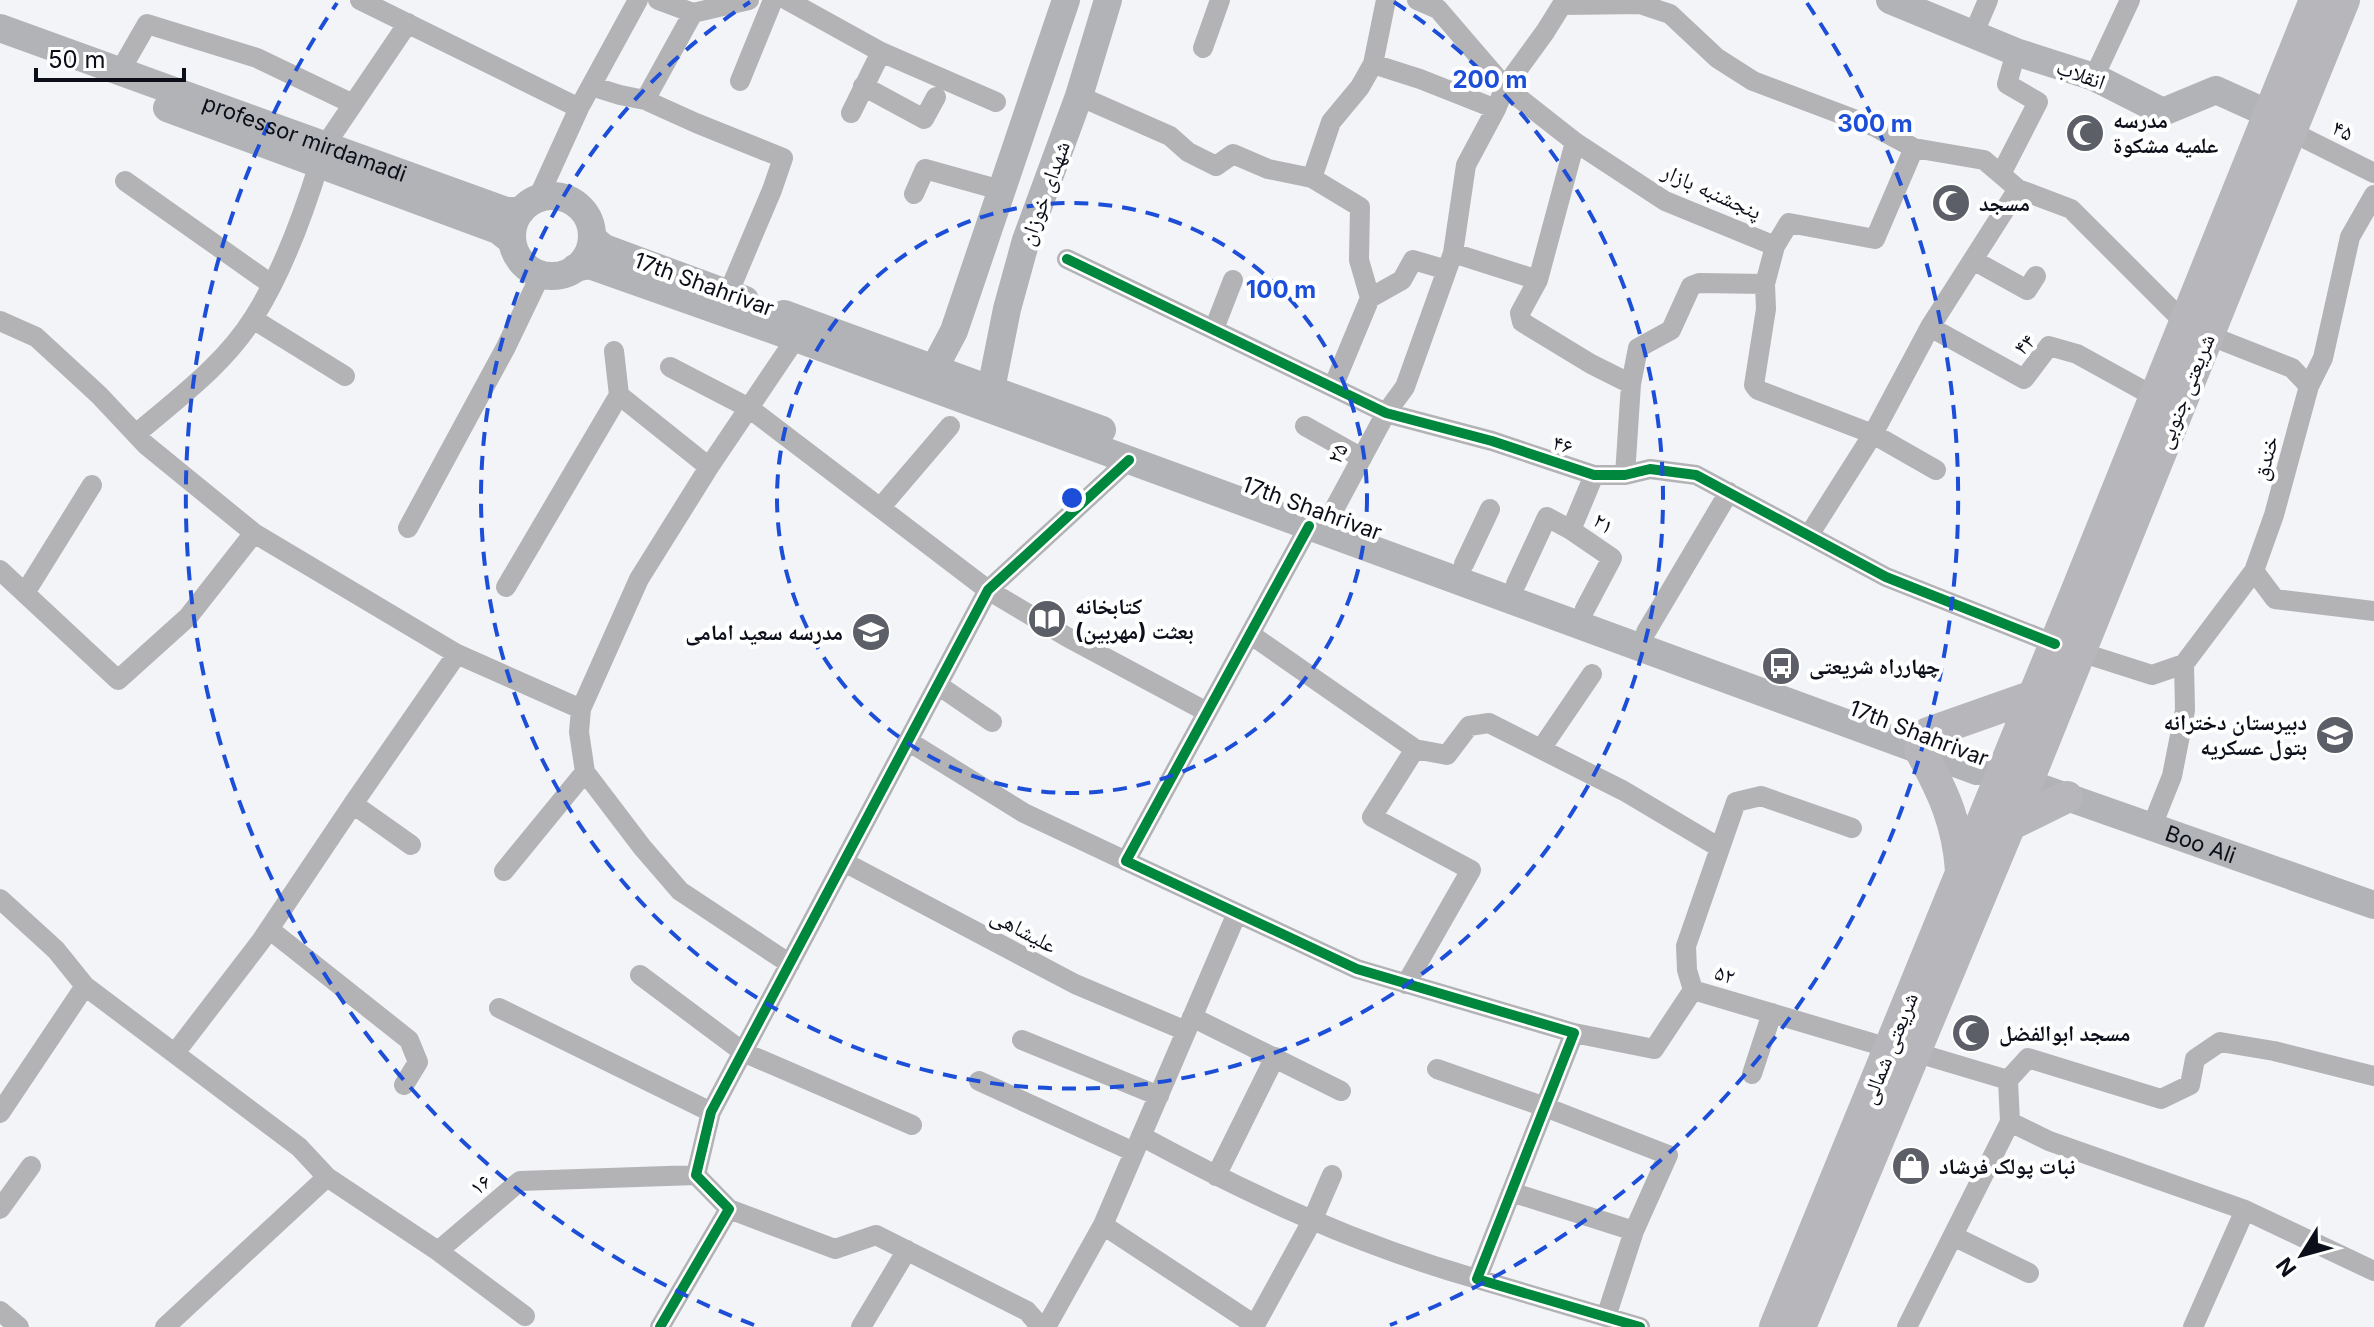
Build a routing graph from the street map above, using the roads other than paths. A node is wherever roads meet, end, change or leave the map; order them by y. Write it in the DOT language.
graph roads {
  1 [pos="360,0"];
  2 [pos="638,0"];
  3 [pos="658,0"];
  4 [pos="749,0"];
  5 [pos="773,0"];
  6 [pos="787,0"];
  7 [pos="1066,0"];
  8 [pos="1108,0"];
  9 [pos="1219,0"];
  10 [pos="1386,0"];
  11 [pos="1417,0"];
  12 [pos="1890,0"];
  13 [pos="1988,0"];
  14 [pos="2130,0"];
  15 [pos="2315,0"];
  16 [pos="2344,0"];
  17 [pos="1564,2"];
  18 [pos="1672,7"];
  19 [pos="693,13"];
  20 [pos="408,23"];
  21 [pos="0,28"];
  22 [pos="1973,35"];
  23 [pos="0,47"];
  24 [pos="1203,48"];
  25 [pos="881,52"];
  26 [pos="2016,52"];
  27 [pos="1373,64"];
  28 [pos="120,71"];
  29 [pos="2094,77"];
  30 [pos="740,81"];
  31 [pos="591,86"];
  32 [pos="863,86"];
  33 [pos="1505,87"];
  34 [pos="1079,96"];
  35 [pos="936,97"];
  36 [pos="645,100"];
  37 [pos="996,102"];
  38 [pos="353,104"];
  39 [pos="579,108"];
  40 [pos="1496,109"];
  41 [pos="851,113"];
  42 [pos="2280,122"];
  43 [pos="1575,142"];
  44 [pos="1914,148"];
  45 [pos="323,154"];
  46 [pos="2374,173"];
  47 [pos="2001,174"];
  48 [pos="1312,178"];
  49 [pos="125,181"];
  50 [pos="2018,189"];
  51 [pos="1004,191"];
  52 [pos="914,194"];
  53 [pos="2374,195"];
  54 [pos="529,204"];
  55 [pos="592,238"];
  56 [pos="512,241"];
  57 [pos="1775,246"];
  58 [pos="1067,259"];
  59 [pos="1973,260"];
  60 [pos="1450,261"];
  61 [pos="575,268"];
  62 [pos="541,274"];
  63 [pos="2036,276"];
  64 [pos="1233,280"];
  65 [pos="1538,280"];
  66 [pos="271,284"];
  67 [pos="1765,284"];
  68 [pos="968,293"];
  69 [pos="728,294"];
  70 [pos="1370,298"];
  71 [pos="1007,309"];
  72 [pos="253,319"];
  73 [pos="0,321"];
  74 [pos="1930,327"];
  75 [pos="1214,329"];
  76 [pos="2196,329"];
  77 [pos="796,338"];
  78 [pos="614,351"];
  79 [pos="670,367"];
  80 [pos="935,367"];
  81 [pos="345,376"];
  82 [pos="1631,384"];
  83 [pos="2309,386"];
  84 [pos="1333,387"];
  85 [pos="991,389"];
  86 [pos="619,395"];
  87 [pos="2155,397"];
  88 [pos="749,408"];
  89 [pos="1386,413"];
  90 [pos="950,426"];
  91 [pos="1305,426"];
  92 [pos="136,434"];
  93 [pos="1873,434"];
  94 [pos="1362,458"];
  95 [pos="1129,460"];
  96 [pos="709,467"];
  97 [pos="1936,470"];
  98 [pos="1594,475"];
  99 [pos="1625,475"];
  100 [pos="92,485"];
  101 [pos="1729,492"];
  102 [pos="880,508"];
  103 [pos="1490,509"];
  104 [pos="1320,521"];
  105 [pos="408,528"];
  106 [pos="1571,530"];
  107 [pos="254,533"];
  108 [pos="1809,535"];
  109 [pos="1464,564"];
  110 [pos="0,570"];
  111 [pos="2254,571"];
  112 [pos="1516,584"];
  113 [pos="506,587"];
  114 [pos="988,590"];
  115 [pos="25,593"];
  116 [pos="1585,609"];
  117 [pos="2374,611"];
  118 [pos="1646,632"];
  119 [pos="1250,634"];
  120 [pos="2068,648"];
  121 [pos="457,654"];
  122 [pos="2184,664"];
  123 [pos="1592,674"];
  124 [pos="938,685"];
  125 [pos="2033,696"];
  126 [pos="581,709"];
  127 [pos="1207,712"];
  128 [pos="992,722"];
  129 [pos="908,741"];
  130 [pos="1924,742"];
  131 [pos="1415,749"];
  132 [pos="1541,749"];
  133 [pos="585,772"];
  134 [pos="2015,776"];
  135 [pos="2067,797"];
  136 [pos="353,804"];
  137 [pos="2010,825"];
  138 [pos="2152,826"];
  139 [pos="1852,828"];
  140 [pos="411,845"];
  141 [pos="1720,848"];
  142 [pos="1126,861"];
  143 [pos="844,862"];
  144 [pos="504,871"];
  145 [pos="1961,871"];
  146 [pos="0,899"];
  147 [pos="2374,905"];
  148 [pos="1237,913"];
  149 [pos="269,929"];
  150 [pos="790,964"];
  151 [pos="640,975"];
  152 [pos="1406,984"];
  153 [pos="85,986"];
  154 [pos="1693,990"];
  155 [pos="499,1008"];
  156 [pos="1772,1013"];
  157 [pos="1189,1024"];
  158 [pos="1574,1033"];
  159 [pos="1022,1040"];
  160 [pos="1902,1050"];
  161 [pos="743,1052"];
  162 [pos="175,1053"];
  163 [pos="1275,1057"];
  164 [pos="1437,1069"];
  165 [pos="1752,1074"];
  166 [pos="2374,1076"];
  167 [pos="2008,1080"];
  168 [pos="979,1081"];
  169 [pos="404,1085"];
  170 [pos="1341,1091"];
  171 [pos="1159,1096"];
  172 [pos="1545,1107"];
  173 [pos="711,1112"];
  174 [pos="0,1113"];
  175 [pos="2010,1122"];
  176 [pos="912,1125"];
  177 [pos="1138,1144"];
  178 [pos="31,1166"];
  179 [pos="696,1175"];
  180 [pos="1332,1175"];
  181 [pos="1216,1176"];
  182 [pos="327,1177"];
  183 [pos="1511,1192"];
  184 [pos="0,1209"];
  185 [pos="729,1209"];
  186 [pos="2245,1210"];
  187 [pos="1312,1221"];
  188 [pos="1103,1225"];
  189 [pos="1634,1231"];
  190 [pos="1953,1236"];
  191 [pos="907,1250"];
  192 [pos="438,1251"];
  193 [pos="2374,1271"];
  194 [pos="2029,1273"];
  195 [pos="1477,1279"];
  196 [pos="0,1311"];
  197 [pos="525,1316"];
  198 [pos="1606,1317"];
  199 [pos="1256,1326"];
  200 [pos="19,1327"];
  201 [pos="165,1327"];
  202 [pos="660,1327"];
  203 [pos="861,1327"];
  204 [pos="1044,1327"];
  205 [pos="1640,1327"];
  206 [pos="1775,1327"];
  207 [pos="1800,1327"];
  208 [pos="1907,1327"];
  209 [pos="2193,1327"];
  1 -- 20 [label="street"];
  2 -- 31 [label="street"];
  3 -- 19 [label="street"];
  4 -- 19 [label="street"];
  5 -- 30 [label="street"];
  6 -- 25 [label="street"];
  7 -- 51 [label="main road, شهدای خوزان"];
  8 -- 34 [label="main road, شهدای خوزان"];
  9 -- 24 [label="street"];
  10 -- 27 [label="street"];
  11 -- 33 [label="street, پنجشنبه بازار"];
  12 -- 22 [label="main road, انقلاب"];
  13 -- 22 [label="street"];
  14 -- 29 [label="street"];
  15 -- 42 [label="main road, شریعتی جنوبی"];
  16 -- 42 [label="main road, شریعتی جنوبی"];
  17 -- 18 [label="street"];
  17 -- 33 [label="street, ۲۵"];
  18 -- 44 [label="street"];
  19 -- 36 [label="street"];
  20 -- 38 [label="street"];
  20 -- 39 [label="street"];
  21 -- 28 [label="main road, professor mirdamadi"];
  22 -- 26 [label="main road, انقلاب"];
  23 -- 45 [label="main road, professor mirdamadi"];
  25 -- 32 [label="street"];
  25 -- 37 [label="street"];
  26 -- 29 [label="main road, انقلاب"];
  26 -- 47 [label="street"];
  27 -- 40 [label="street"];
  27 -- 48 [label="street"];
  28 -- 38 [label="street"];
  28 -- 45 [label="main road, professor mirdamadi"];
  29 -- 42 [label="main road, انقلاب"];
  31 -- 36 [label="street"];
  31 -- 39 [label="street"];
  32 -- 35 [label="street"];
  32 -- 41 [label="street"];
  33 -- 40 [label="street, ۲۵"];
  33 -- 43 [label="street, پنجشنبه بازار"];
  34 -- 48 [label="street"];
  34 -- 71 [label="main road, شهدای خوزان"];
  36 -- 69 [label="street"];
  38 -- 45 [label="street"];
  39 -- 54 [label="street"];
  40 -- 60 [label="street, ۲۵"];
  42 -- 46 [label="street, ۴۵"];
  42 -- 76 [label="main road, شریعتی جنوبی"];
  43 -- 57 [label="street, پنجشنبه بازار"];
  43 -- 65 [label="street"];
  44 -- 47 [label="street"];
  44 -- 57 [label="street, پنجشنبه بازار"];
  45 -- 54 [label="main road, professor mirdamadi"];
  45 -- 56 [label="main road, professor mirdamadi"];
  45 -- 66 [label="street"];
  47 -- 50 [label="street"];
  48 -- 70 [label="street"];
  49 -- 66 [label="street"];
  50 -- 59 [label="street"];
  50 -- 76 [label="street"];
  51 -- 52 [label="street"];
  51 -- 68 [label="main road, شهدای خوزان"];
  53 -- 83 [label="street, خندق"];
  54 -- 55 [label="main road"];
  54 -- 56 [label="main road"];
  55 -- 61 [label="main road"];
  55 -- 69 [label="main road, 17th Shahrivar"];
  56 -- 62 [label="main road"];
  57 -- 67 [label="street"];
  58 -- 75 [label="street, ۴۶"];
  59 -- 63 [label="street"];
  59 -- 74 [label="street"];
  60 -- 65 [label="street"];
  60 -- 70 [label="street"];
  60 -- 89 [label="street, ۲۵"];
  61 -- 62 [label="main road"];
  61 -- 77 [label="main road, 17th Shahrivar"];
  62 -- 105 [label="street"];
  64 -- 75 [label="street"];
  65 -- 82 [label="street"];
  66 -- 72 [label="street"];
  67 -- 82 [label="street"];
  67 -- 93 [label="street"];
  68 -- 71 [label="main road"];
  68 -- 80 [label="main road, شهدای خوزان"];
  69 -- 80 [label="main road, 17th Shahrivar"];
  70 -- 84 [label="street"];
  71 -- 85 [label="main road, شهدای خوزان"];
  72 -- 81 [label="street"];
  72 -- 92 [label="street"];
  73 -- 92 [label="street"];
  74 -- 87 [label="street, ۴۴"];
  74 -- 93 [label="street"];
  75 -- 84 [label="street, ۴۶"];
  76 -- 83 [label="street"];
  76 -- 87 [label="main road, شریعتی جنوبی"];
  76 -- 120 [label="main road, شریعتی جنوبی"];
  77 -- 88 [label="street"];
  77 -- 95 [label="main road, 17th Shahrivar"];
  78 -- 86 [label="street"];
  79 -- 88 [label="street"];
  80 -- 85 [label="main road, 17th Shahrivar"];
  82 -- 99 [label="street"];
  83 -- 111 [label="street, خندق"];
  84 -- 89 [label="street, ۴۶"];
  85 -- 104 [label="main road, 17th Shahrivar"];
  86 -- 96 [label="street"];
  86 -- 113 [label="street"];
  87 -- 120 [label="main road, شریعتی جنوبی"];
  88 -- 96 [label="street"];
  88 -- 102 [label="street"];
  89 -- 94 [label="street, ۲۵"];
  89 -- 98 [label="street, ۴۶"];
  90 -- 102 [label="street"];
  91 -- 94 [label="street"];
  92 -- 107 [label="street"];
  93 -- 97 [label="street"];
  93 -- 108 [label="street"];
  94 -- 104 [label="street, ۲۵"];
  95 -- 104 [label="main road, 17th Shahrivar"];
  95 -- 114 [label="street"];
  96 -- 126 [label="street"];
  98 -- 99 [label="street, ۴۶"];
  98 -- 106 [label="street, ۲۱"];
  99 -- 101 [label="street, ۴۶"];
  100 -- 115 [label="street"];
  101 -- 108 [label="street, ۴۶"];
  101 -- 118 [label="street"];
  102 -- 114 [label="street"];
  103 -- 109 [label="street"];
  104 -- 109 [label="main road, 17th Shahrivar"];
  104 -- 119 [label="street, ۲۵"];
  104 -- 130 [label="main road, 17th Shahrivar"];
  106 -- 112 [label="street"];
  106 -- 116 [label="street, ۲۱"];
  107 -- 115 [label="street"];
  107 -- 121 [label="street"];
  108 -- 120 [label="street"];
  109 -- 112 [label="main road, 17th Shahrivar"];
  110 -- 115 [label="street"];
  111 -- 117 [label="street"];
  111 -- 122 [label="street, خندق"];
  112 -- 116 [label="main road, 17th Shahrivar"];
  114 -- 124 [label="street"];
  114 -- 127 [label="street"];
  116 -- 118 [label="main road, 17th Shahrivar"];
  118 -- 130 [label="main road, 17th Shahrivar"];
  119 -- 127 [label="street, ۲۵"];
  119 -- 131 [label="street"];
  120 -- 122 [label="street"];
  120 -- 125 [label="main road, شریعتی جنوبی"];
  120 -- 134 [label="main road, شریعتی جنوبی"];
  121 -- 126 [label="street"];
  121 -- 136 [label="street"];
  122 -- 138 [label="street"];
  123 -- 132 [label="street"];
  124 -- 128 [label="street"];
  124 -- 129 [label="street"];
  125 -- 130 [label="main road"];
  125 -- 134 [label="main road, شریعتی جنوبی"];
  126 -- 133 [label="street"];
  127 -- 142 [label="street, ۲۵"];
  129 -- 142 [label="street"];
  129 -- 143 [label="street"];
  130 -- 134 [label="main road, 17th Shahrivar"];
  130 -- 145 [label="main road"];
  131 -- 132 [label="street"];
  131 -- 152 [label="street"];
  132 -- 141 [label="street"];
  133 -- 144 [label="street"];
  133 -- 150 [label="street"];
  134 -- 135 [label="main road, Boo Ali"];
  134 -- 137 [label="main road, شریعتی شمالی"];
  134 -- 145 [label="main road, شریعتی شمالی"];
  135 -- 137 [label="main road"];
  135 -- 138 [label="main road, Boo Ali"];
  136 -- 140 [label="street"];
  136 -- 149 [label="street"];
  137 -- 160 [label="main road, شریعتی شمالی"];
  138 -- 147 [label="main road, Boo Ali"];
  139 -- 141 [label="street"];
  141 -- 154 [label="street"];
  142 -- 148 [label="street"];
  143 -- 150 [label="street"];
  143 -- 157 [label="street, علیشاهی"];
  145 -- 160 [label="main road, شریعتی شمالی"];
  146 -- 153 [label="street"];
  148 -- 152 [label="street"];
  148 -- 157 [label="street"];
  149 -- 162 [label="street"];
  149 -- 169 [label="street"];
  150 -- 161 [label="street"];
  151 -- 161 [label="street"];
  152 -- 158 [label="street"];
  153 -- 162 [label="street"];
  153 -- 174 [label="street"];
  154 -- 156 [label="street, ۵۲"];
  154 -- 158 [label="street, ۵۲"];
  155 -- 173 [label="street"];
  156 -- 160 [label="street, ۵۲"];
  156 -- 165 [label="street"];
  157 -- 163 [label="street, علیشاهی"];
  157 -- 171 [label="street"];
  158 -- 172 [label="street"];
  159 -- 171 [label="street"];
  160 -- 167 [label="street, ۵۲"];
  160 -- 206 [label="main road, شریعتی شمالی"];
  160 -- 207 [label="main road, شریعتی شمالی"];
  161 -- 173 [label="street"];
  161 -- 176 [label="street"];
  162 -- 182 [label="street"];
  163 -- 170 [label="street, علیشاهی"];
  163 -- 181 [label="street"];
  164 -- 172 [label="street"];
  166 -- 167 [label="street"];
  167 -- 175 [label="street"];
  168 -- 177 [label="street"];
  171 -- 177 [label="street"];
  172 -- 183 [label="street"];
  172 -- 189 [label="street"];
  173 -- 179 [label="street"];
  175 -- 186 [label="street"];
  175 -- 190 [label="street"];
  177 -- 181 [label="street"];
  177 -- 188 [label="street"];
  178 -- 184 [label="street"];
  179 -- 185 [label="street"];
  179 -- 192 [label="street, ۱۶"];
  180 -- 187 [label="street"];
  181 -- 187 [label="street"];
  182 -- 192 [label="street"];
  182 -- 201 [label="street"];
  183 -- 189 [label="street"];
  183 -- 195 [label="street"];
  185 -- 191 [label="street"];
  185 -- 202 [label="street"];
  186 -- 193 [label="street"];
  186 -- 209 [label="street"];
  187 -- 195 [label="street"];
  187 -- 199 [label="street"];
  188 -- 199 [label="street"];
  188 -- 204 [label="street"];
  189 -- 198 [label="street"];
  190 -- 194 [label="street"];
  190 -- 208 [label="street"];
  191 -- 203 [label="street"];
  191 -- 204 [label="street"];
  192 -- 197 [label="street"];
  195 -- 198 [label="street"];
  196 -- 200 [label="street"];
  198 -- 205 [label="street"];
}
